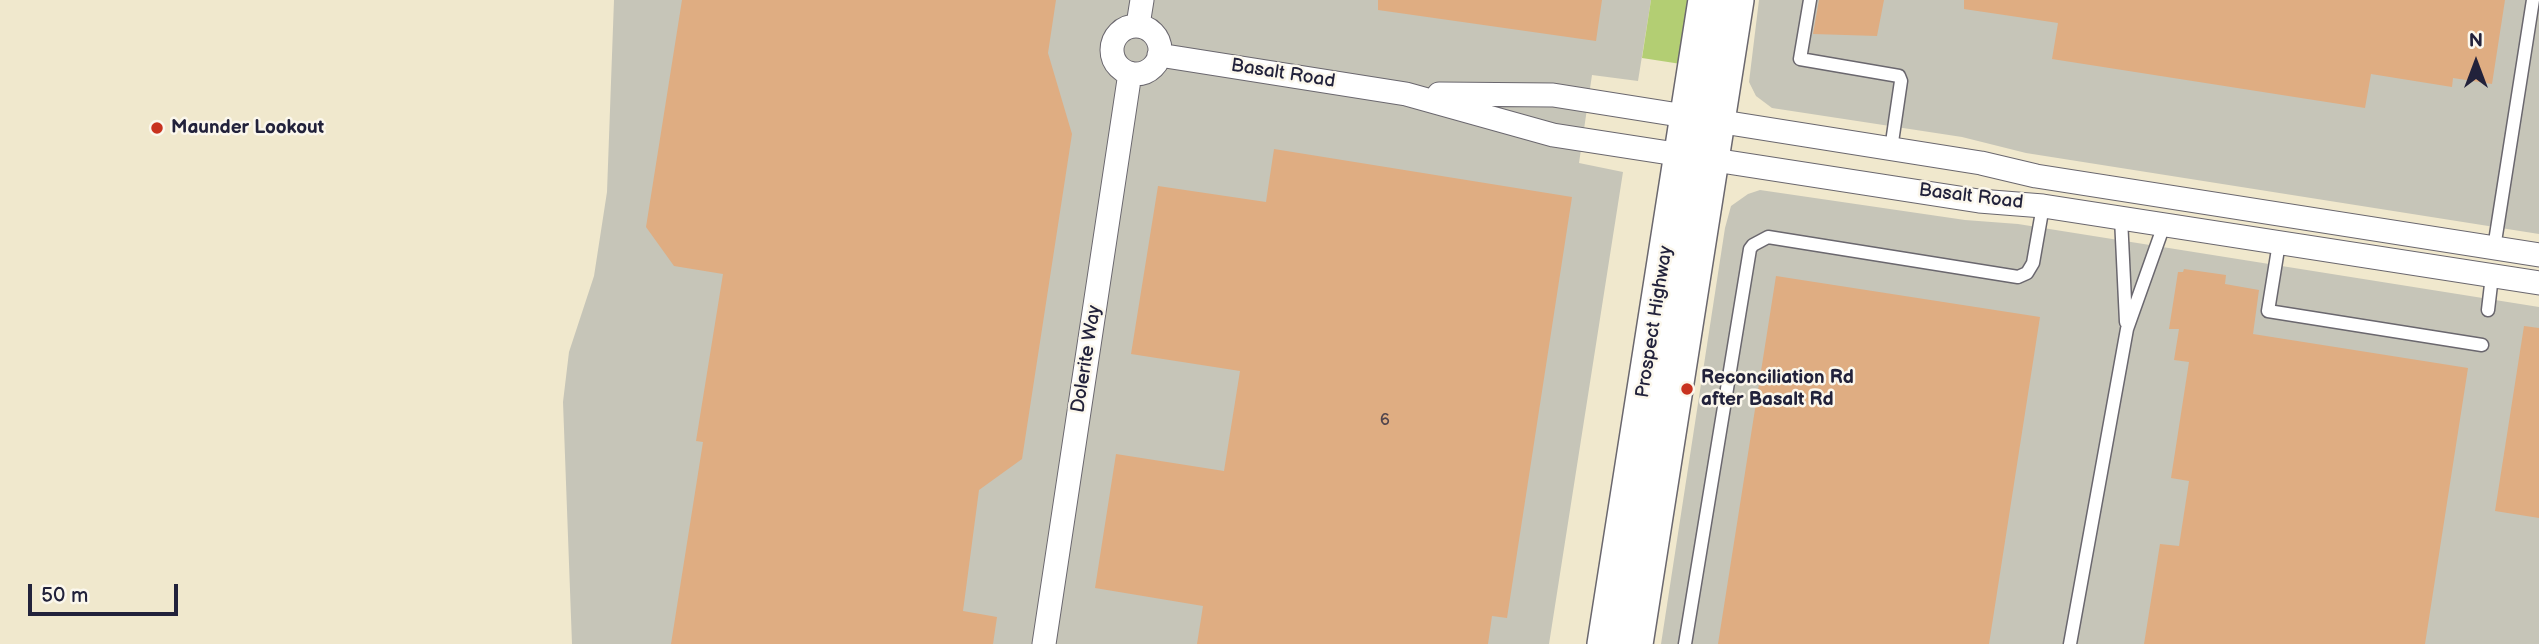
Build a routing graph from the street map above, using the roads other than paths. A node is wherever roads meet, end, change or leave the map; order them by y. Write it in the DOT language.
graph roads {
  1 [pos="1142,0"];
  2 [pos="1705,0"];
  3 [pos="1737,0"];
  4 [pos="1810,0"];
  5 [pos="2533,0"];
  6 [pos="1138,25"];
  7 [pos="1159,55"];
  8 [pos="1130,74"];
  9 [pos="1406,93"];
  10 [pos="1702,119"];
  11 [pos="1891,149"];
  12 [pos="1696,157"];
  13 [pos="2152,195"];
  14 [pos="2043,206"];
  15 [pos="2120,218"];
  16 [pos="2155,224"];
  17 [pos="2279,243"];
  18 [pos="2494,248"];
  19 [pos="2539,255"];
  20 [pos="2492,276"];
  21 [pos="2539,283"];
  22 [pos="2488,310"];
  23 [pos="2127,329"];
  24 [pos="2482,345"];
  25 [pos="1044,644"];
  26 [pos="1604,644"];
  27 [pos="1636,644"];
  28 [pos="1685,644"];
  29 [pos="2070,644"];
  1 -- 6 [label="street"];
  2 -- 10 [label="main road, Prospect Highway"];
  3 -- 10 [label="main road, Prospect Highway"];
  4 -- 11 [label="lane"];
  5 -- 18 [label="lane"];
  6 -- 7 [label="street"];
  6 -- 8 [label="street"];
  7 -- 8 [label="street"];
  7 -- 9 [label="street, Basalt Road"];
  8 -- 25 [label="street, Dolerite Way"];
  9 -- 10 [label="street, Basalt Road"];
  9 -- 12 [label="street, Basalt Road"];
  10 -- 11 [label="street, Basalt Road"];
  10 -- 12 [label="main road, Prospect Highway"];
  11 -- 13 [label="street, Basalt Road"];
  12 -- 14 [label="street, Basalt Road"];
  12 -- 26 [label="main road, Prospect Highway"];
  12 -- 27 [label="main road, Prospect Highway"];
  13 -- 16 [label="street"];
  13 -- 18 [label="street, Basalt Road"];
  14 -- 15 [label="street, Basalt Road"];
  14 -- 28 [label="lane"];
  15 -- 16 [label="street, Basalt Road"];
  15 -- 23 [label="lane"];
  16 -- 17 [label="street, Basalt Road"];
  16 -- 23 [label="lane"];
  17 -- 20 [label="street, Basalt Road"];
  17 -- 24 [label="lane"];
  18 -- 19 [label="street, Basalt Road"];
  20 -- 21 [label="street, Basalt Road"];
  20 -- 22 [label="lane"];
  23 -- 29 [label="lane"];
}
